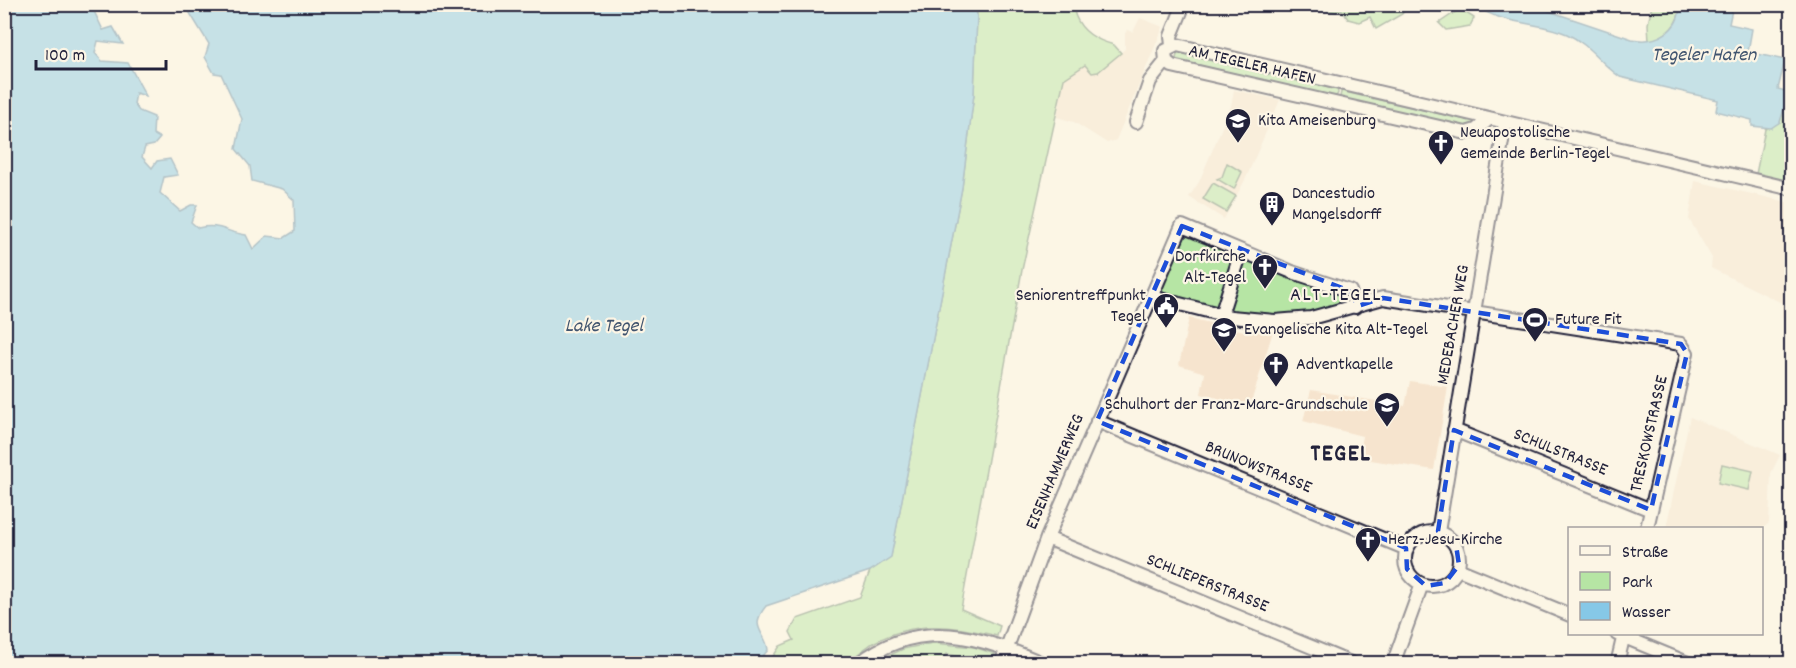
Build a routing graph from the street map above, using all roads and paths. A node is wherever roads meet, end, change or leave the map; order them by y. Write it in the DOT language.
graph roads {
  1 [pos="1184,4"];
  2 [pos="1172,46"];
  3 [pos="1166,61"];
  4 [pos="1489,119"];
  5 [pos="1136,122"];
  6 [pos="1505,123"];
  7 [pos="1791,189"];
  8 [pos="1240,252"];
  9 [pos="1152,297"];
  10 [pos="1355,307"];
  11 [pos="1475,311"];
  12 [pos="1221,315"];
  13 [pos="1097,421"];
  14 [pos="1454,430"];
  15 [pos="1651,510"];
  16 [pos="1647,527"];
  17 [pos="1438,532"];
  18 [pos="1047,538"];
  19 [pos="1407,549"];
  20 [pos="1458,570"];
  21 [pos="1422,584"];
  22 [pos="1568,615"];
  23 [pos="1621,635"];
  24 [pos="1623,635"];
  25 [pos="1006,648"];
  26 [pos="858,663"];
  27 [pos="1001,663"];
  28 [pos="1044,663"];
  29 [pos="1353,663"];
  30 [pos="1393,663"];
  31 [pos="1617,663"];
  32 [pos="1690,663"];
  1 -- 2 [label="street"];
  2 -- 3 [label="street, AM TEGELER HAFEN"];
  2 -- 4 [label="street, AM TEGELER HAFEN"];
  3 -- 4 [label="street, AM TEGELER HAFEN"];
  3 -- 5 [label="street"];
  4 -- 6 [label="street, AM TEGELER HAFEN"];
  6 -- 7 [label="street, AM TEGELER HAFEN"];
  6 -- 11 [label="street, MEDEBACHER WEG"];
  8 -- 9 [label="street"];
  8 -- 10 [label="street"];
  8 -- 12 [label="street"];
  9 -- 12 [label="street"];
  9 -- 13 [label="street, EISENHAMMERWEG"];
  10 -- 11 [label="street"];
  10 -- 12 [label="street"];
  11 -- 14 [label="street, MEDEBACHER WEG"];
  11 -- 15 [label="street, TRESKOWSTRASSE"];
  13 -- 18 [label="street, EISENHAMMERWEG"];
  13 -- 19 [label="street, BRUNOWSTRASSE"];
  14 -- 15 [label="street, SCHULSTRASSE"];
  14 -- 17 [label="street, MEDEBACHER WEG"];
  15 -- 16 [label="street, TRESKOWSTRASSE"];
  17 -- 19 [label="street"];
  17 -- 20 [label="street"];
  18 -- 25 [label="street, EISENHAMMERWEG"];
  18 -- 29 [label="street, SCHLIEPERSTRASSE"];
  19 -- 21 [label="street"];
  20 -- 21 [label="street"];
  20 -- 22 [label="street"];
  21 -- 30 [label="street"];
  23 -- 31 [label="street"];
  24 -- 32 [label="street"];
  25 -- 26 [label="street"];
  25 -- 27 [label="street, EISENHAMMERWEG"];
  25 -- 28 [label="street"];
}
